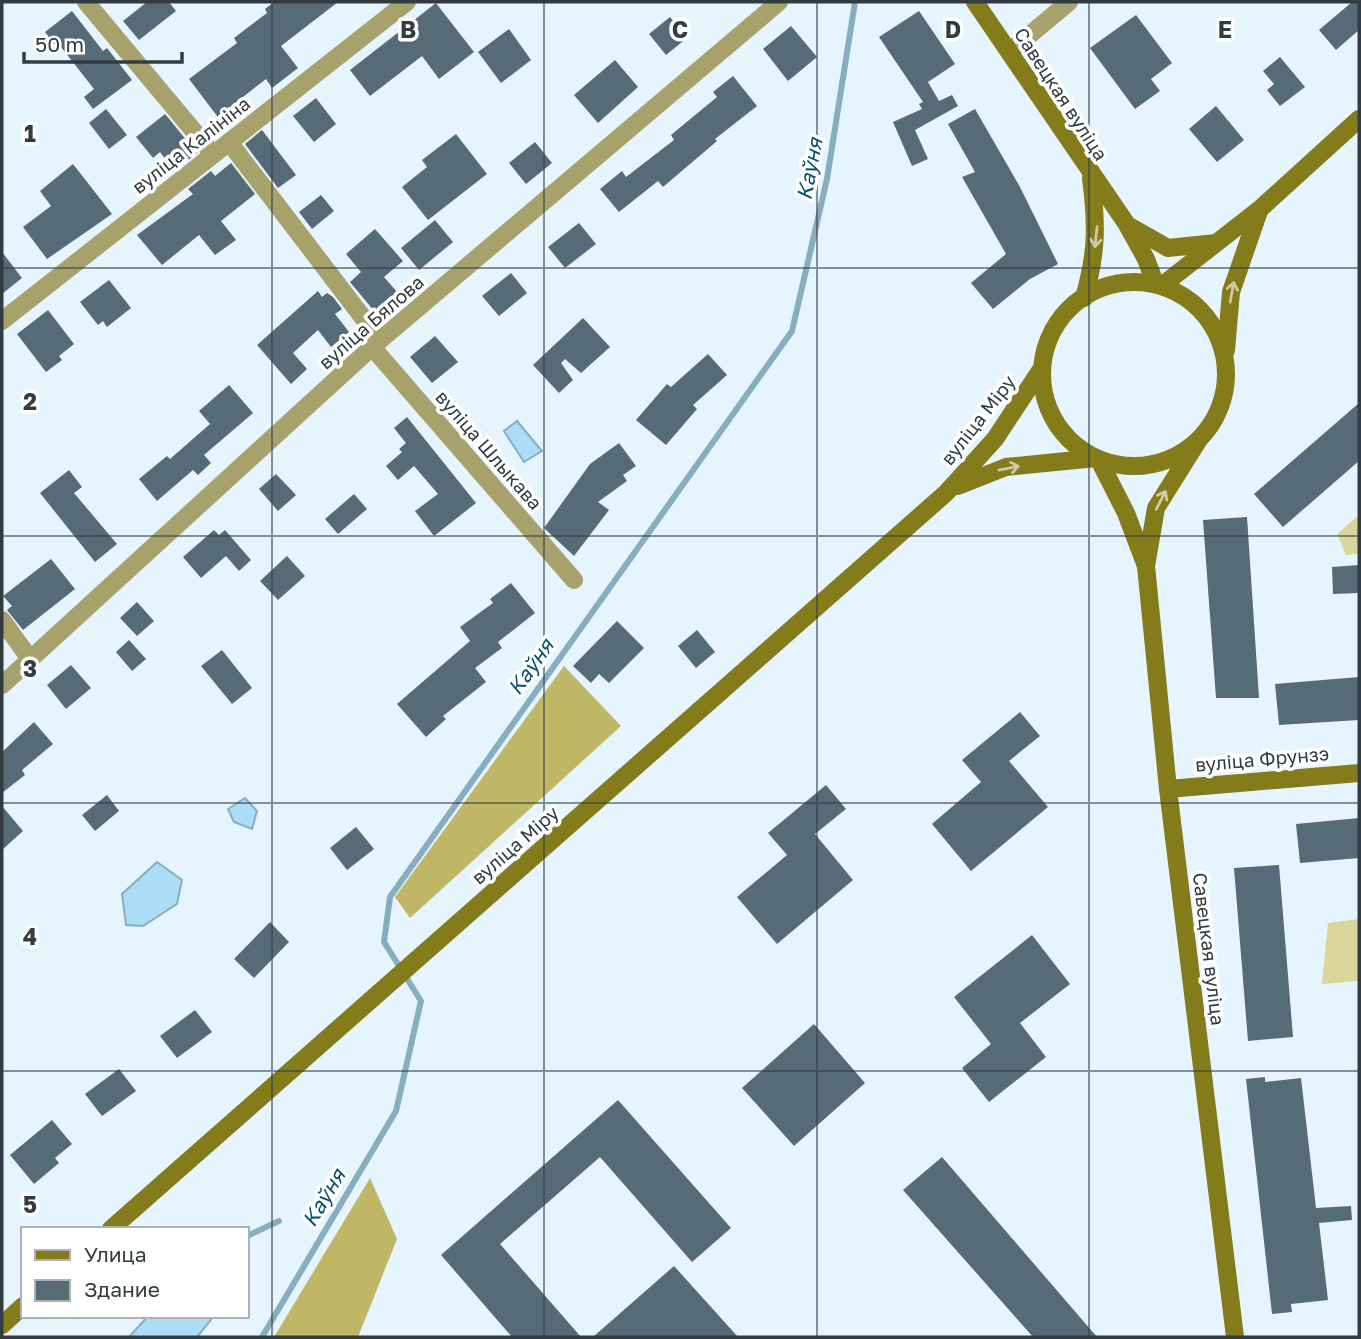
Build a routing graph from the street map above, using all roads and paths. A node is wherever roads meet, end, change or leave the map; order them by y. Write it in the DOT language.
graph roads {
  1 [pos="86,2"];
  2 [pos="407,2"];
  3 [pos="779,2"];
  4 [pos="975,2"];
  5 [pos="1069,2"];
  6 [pos="1009,51"];
  7 [pos="1359,119"];
  8 [pos="229,142"];
  9 [pos="213,154"];
  10 [pos="1090,174"];
  11 [pos="1261,208"];
  12 [pos="1126,223"];
  13 [pos="1220,242"];
  14 [pos="1160,284"];
  15 [pos="1084,298"];
  16 [pos="2,321"];
  17 [pos="376,344"];
  18 [pos="1226,360"];
  19 [pos="1040,371"];
  20 [pos="1198,441"];
  21 [pos="1098,460"];
  22 [pos="946,493"];
  23 [pos="1146,566"];
  24 [pos="574,580"];
  25 [pos="2,620"];
  26 [pos="30,659"];
  27 [pos="2,685"];
  28 [pos="1359,772"];
  29 [pos="1168,789"];
  30 [pos="113,1227"];
  31 [pos="21,1308"];
  32 [pos="2,1325"];
  33 [pos="1235,1337"];
  1 -- 9 [label="street"];
  2 -- 8 [label="street, вуліца Калініна"];
  3 -- 17 [label="street, вуліца Бялова"];
  4 -- 6 [label="main road, Савецкая вуліца"];
  5 -- 6 [label="street"];
  6 -- 10 [label="main road, Савецкая вуліца"];
  7 -- 11 [label="main road"];
  8 -- 9 [label="street, вуліца Калініна"];
  8 -- 17 [label="street, вуліца Шлыкава"];
  9 -- 16 [label="street, вуліца Калініна"];
  10 -- 12 [label="main road"];
  10 -- 15 [label="main road, Савецкая вуліца, one-way"];
  11 -- 13 [label="main road"];
  18 -- 11 [label="main road, one-way"];
  12 -- 13 [label="main road"];
  12 -- 14 [label="main road"];
  13 -- 14 [label="main road"];
  14 -- 15 [label="main road"];
  14 -- 18 [label="main road"];
  15 -- 19 [label="main road"];
  17 -- 24 [label="street, вуліца Шлыкава"];
  17 -- 26 [label="street, вуліца Бялова"];
  18 -- 20 [label="main road"];
  19 -- 21 [label="main road"];
  19 -- 22 [label="main road, вуліца Міру"];
  20 -- 21 [label="main road"];
  23 -- 20 [label="main road, Савецкая вуліца, one-way"];
  22 -- 21 [label="main road, вуліца Міру, one-way"];
  21 -- 23 [label="main road, Савецкая вуліца"];
  22 -- 30 [label="main road, вуліца Міру"];
  23 -- 29 [label="main road, Савецкая вуліца"];
  25 -- 26 [label="street"];
  26 -- 27 [label="street, вуліца Бялова"];
  28 -- 29 [label="main road, вуліца Фрунзэ"];
  29 -- 33 [label="main road, Савецкая вуліца"];
  31 -- 32 [label="main road"];
}
